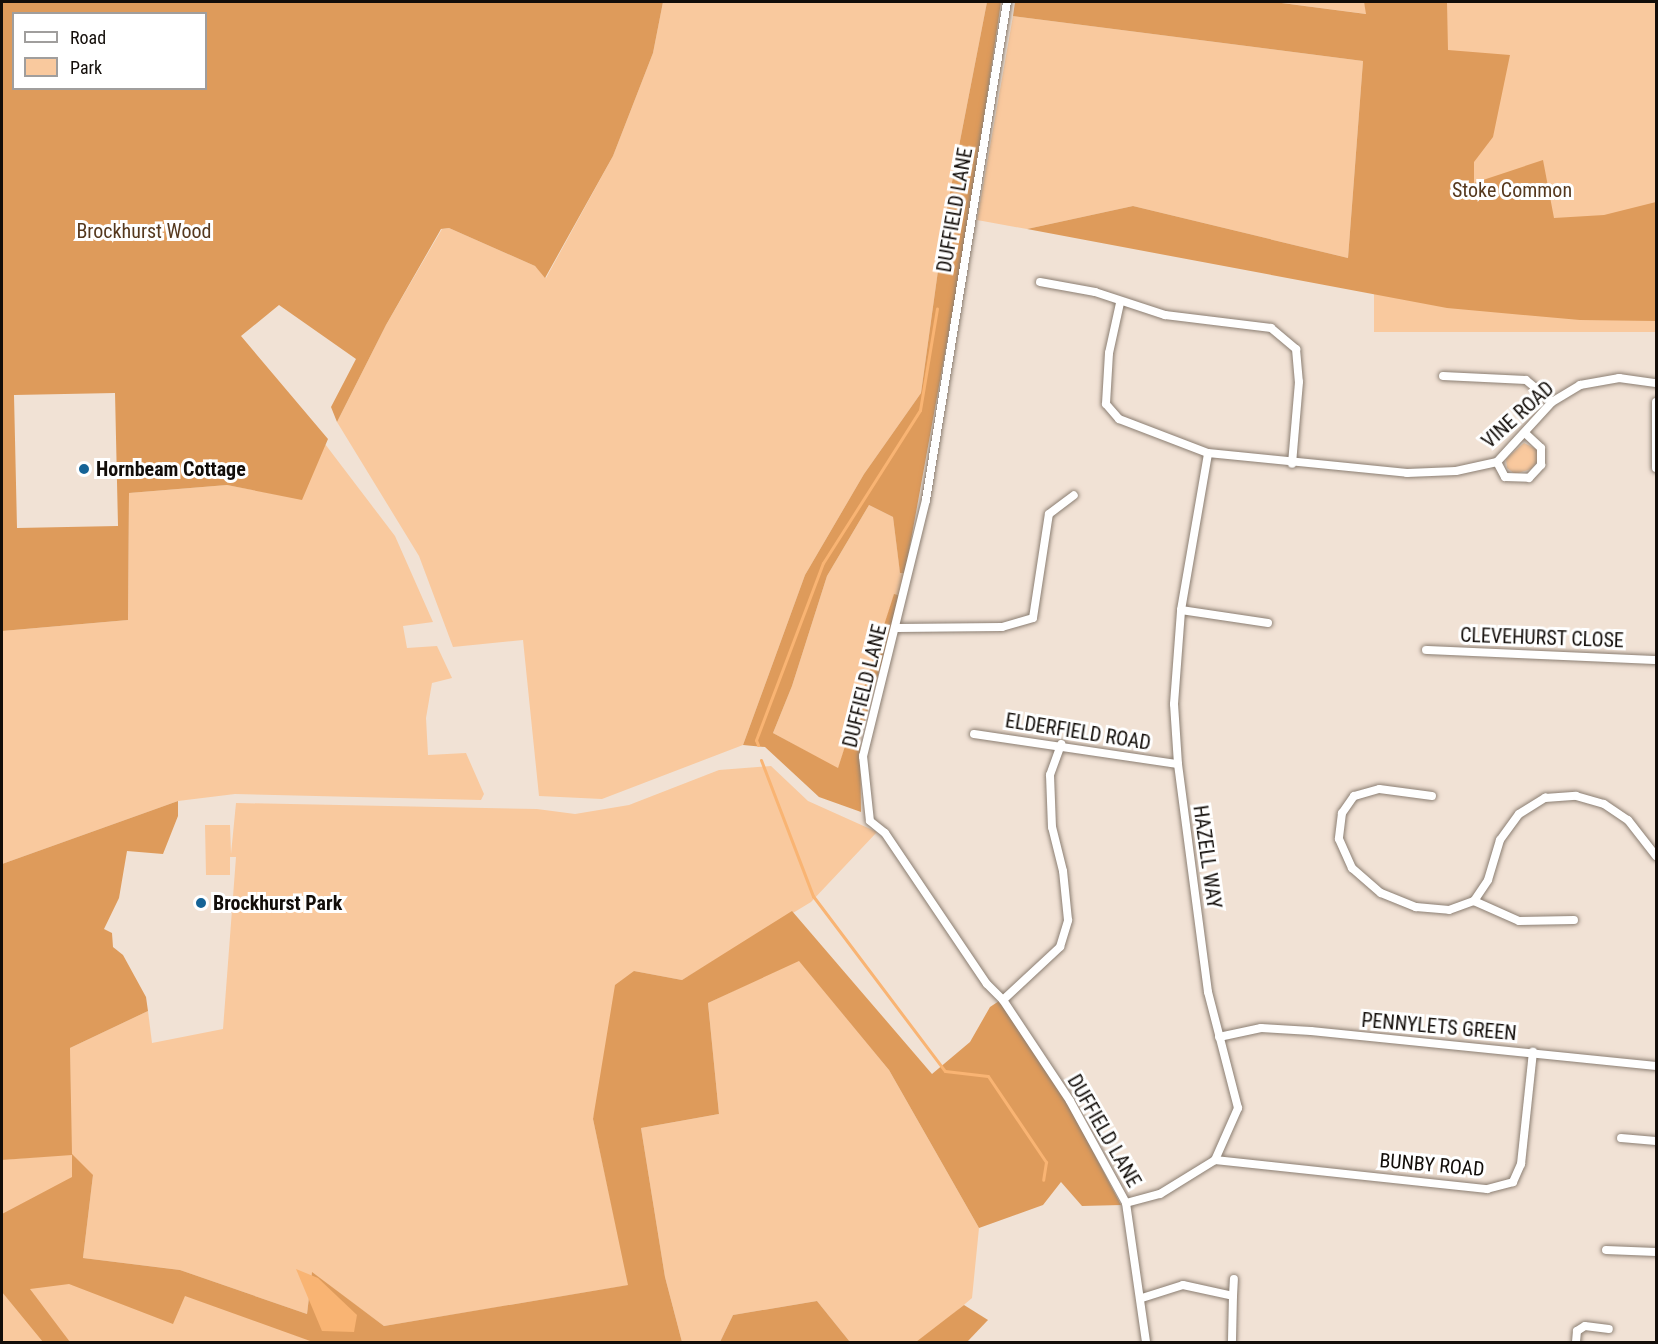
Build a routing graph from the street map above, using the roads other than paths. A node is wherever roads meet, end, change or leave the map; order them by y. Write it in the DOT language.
graph roads {
  1 [pos="1007,2"];
  2 [pos="1040,282"];
  3 [pos="1120,303"];
  4 [pos="1443,375"];
  5 [pos="1656,383"];
  6 [pos="1552,402"];
  7 [pos="1656,402"];
  8 [pos="1526,434"];
  9 [pos="1208,453"];
  10 [pos="1497,462"];
  11 [pos="1292,464"];
  12 [pos="1656,468"];
  13 [pos="1074,495"];
  14 [pos="1180,610"];
  15 [pos="1268,623"];
  16 [pos="897,628"];
  17 [pos="1426,650"];
  18 [pos="1656,660"];
  19 [pos="974,734"];
  20 [pos="1061,744"];
  21 [pos="1178,764"];
  22 [pos="1432,796"];
  23 [pos="1656,856"];
  24 [pos="1474,902"];
  25 [pos="1574,920"];
  26 [pos="1003,1000"];
  27 [pos="1219,1037"];
  28 [pos="1533,1052"];
  29 [pos="1656,1066"];
  30 [pos="1620,1138"];
  31 [pos="1656,1141"];
  32 [pos="1215,1160"];
  33 [pos="1126,1203"];
  34 [pos="1606,1250"];
  35 [pos="1656,1252"];
  36 [pos="1234,1279"];
  37 [pos="1233,1296"];
  38 [pos="1142,1298"];
  39 [pos="1609,1329"];
  40 [pos="1232,1341"];
  41 [pos="1146,1342"];
  42 [pos="1576,1342"];
  1 -- 16 [label="street, DUFFIELD LANE"];
  2 -- 3 [label="street"];
  3 -- 9 [label="street, VINE ROAD"];
  3 -- 11 [label="street"];
  4 -- 6 [label="street"];
  5 -- 6 [label="street, VINE ROAD"];
  6 -- 8 [label="street, VINE ROAD"];
  7 -- 12 [label="street"];
  8 -- 10 [label="street, VINE ROAD"];
  8 -- 10 [label="street"];
  9 -- 11 [label="street, VINE ROAD"];
  9 -- 14 [label="street, HAZELL WAY"];
  10 -- 11 [label="street, VINE ROAD"];
  13 -- 16 [label="street"];
  14 -- 15 [label="street"];
  14 -- 21 [label="street, HAZELL WAY"];
  16 -- 26 [label="street, DUFFIELD LANE"];
  17 -- 18 [label="street, CLEVEHURST CLOSE"];
  19 -- 20 [label="street, ELDERFIELD ROAD"];
  20 -- 21 [label="street, ELDERFIELD ROAD"];
  20 -- 26 [label="street"];
  21 -- 27 [label="street, HAZELL WAY"];
  22 -- 24 [label="street"];
  23 -- 24 [label="street"];
  24 -- 25 [label="street"];
  26 -- 33 [label="street, DUFFIELD LANE"];
  27 -- 28 [label="street, PENNYLETS GREEN"];
  27 -- 32 [label="street, HAZELL WAY"];
  28 -- 29 [label="street, PENNYLETS GREEN"];
  28 -- 32 [label="street, BUNBY ROAD"];
  30 -- 31 [label="street"];
  32 -- 33 [label="street"];
  33 -- 38 [label="street, DUFFIELD LANE"];
  34 -- 35 [label="street"];
  36 -- 37 [label="street"];
  37 -- 38 [label="street"];
  37 -- 40 [label="street"];
  38 -- 41 [label="street, DUFFIELD LANE"];
  39 -- 42 [label="street"];
}
